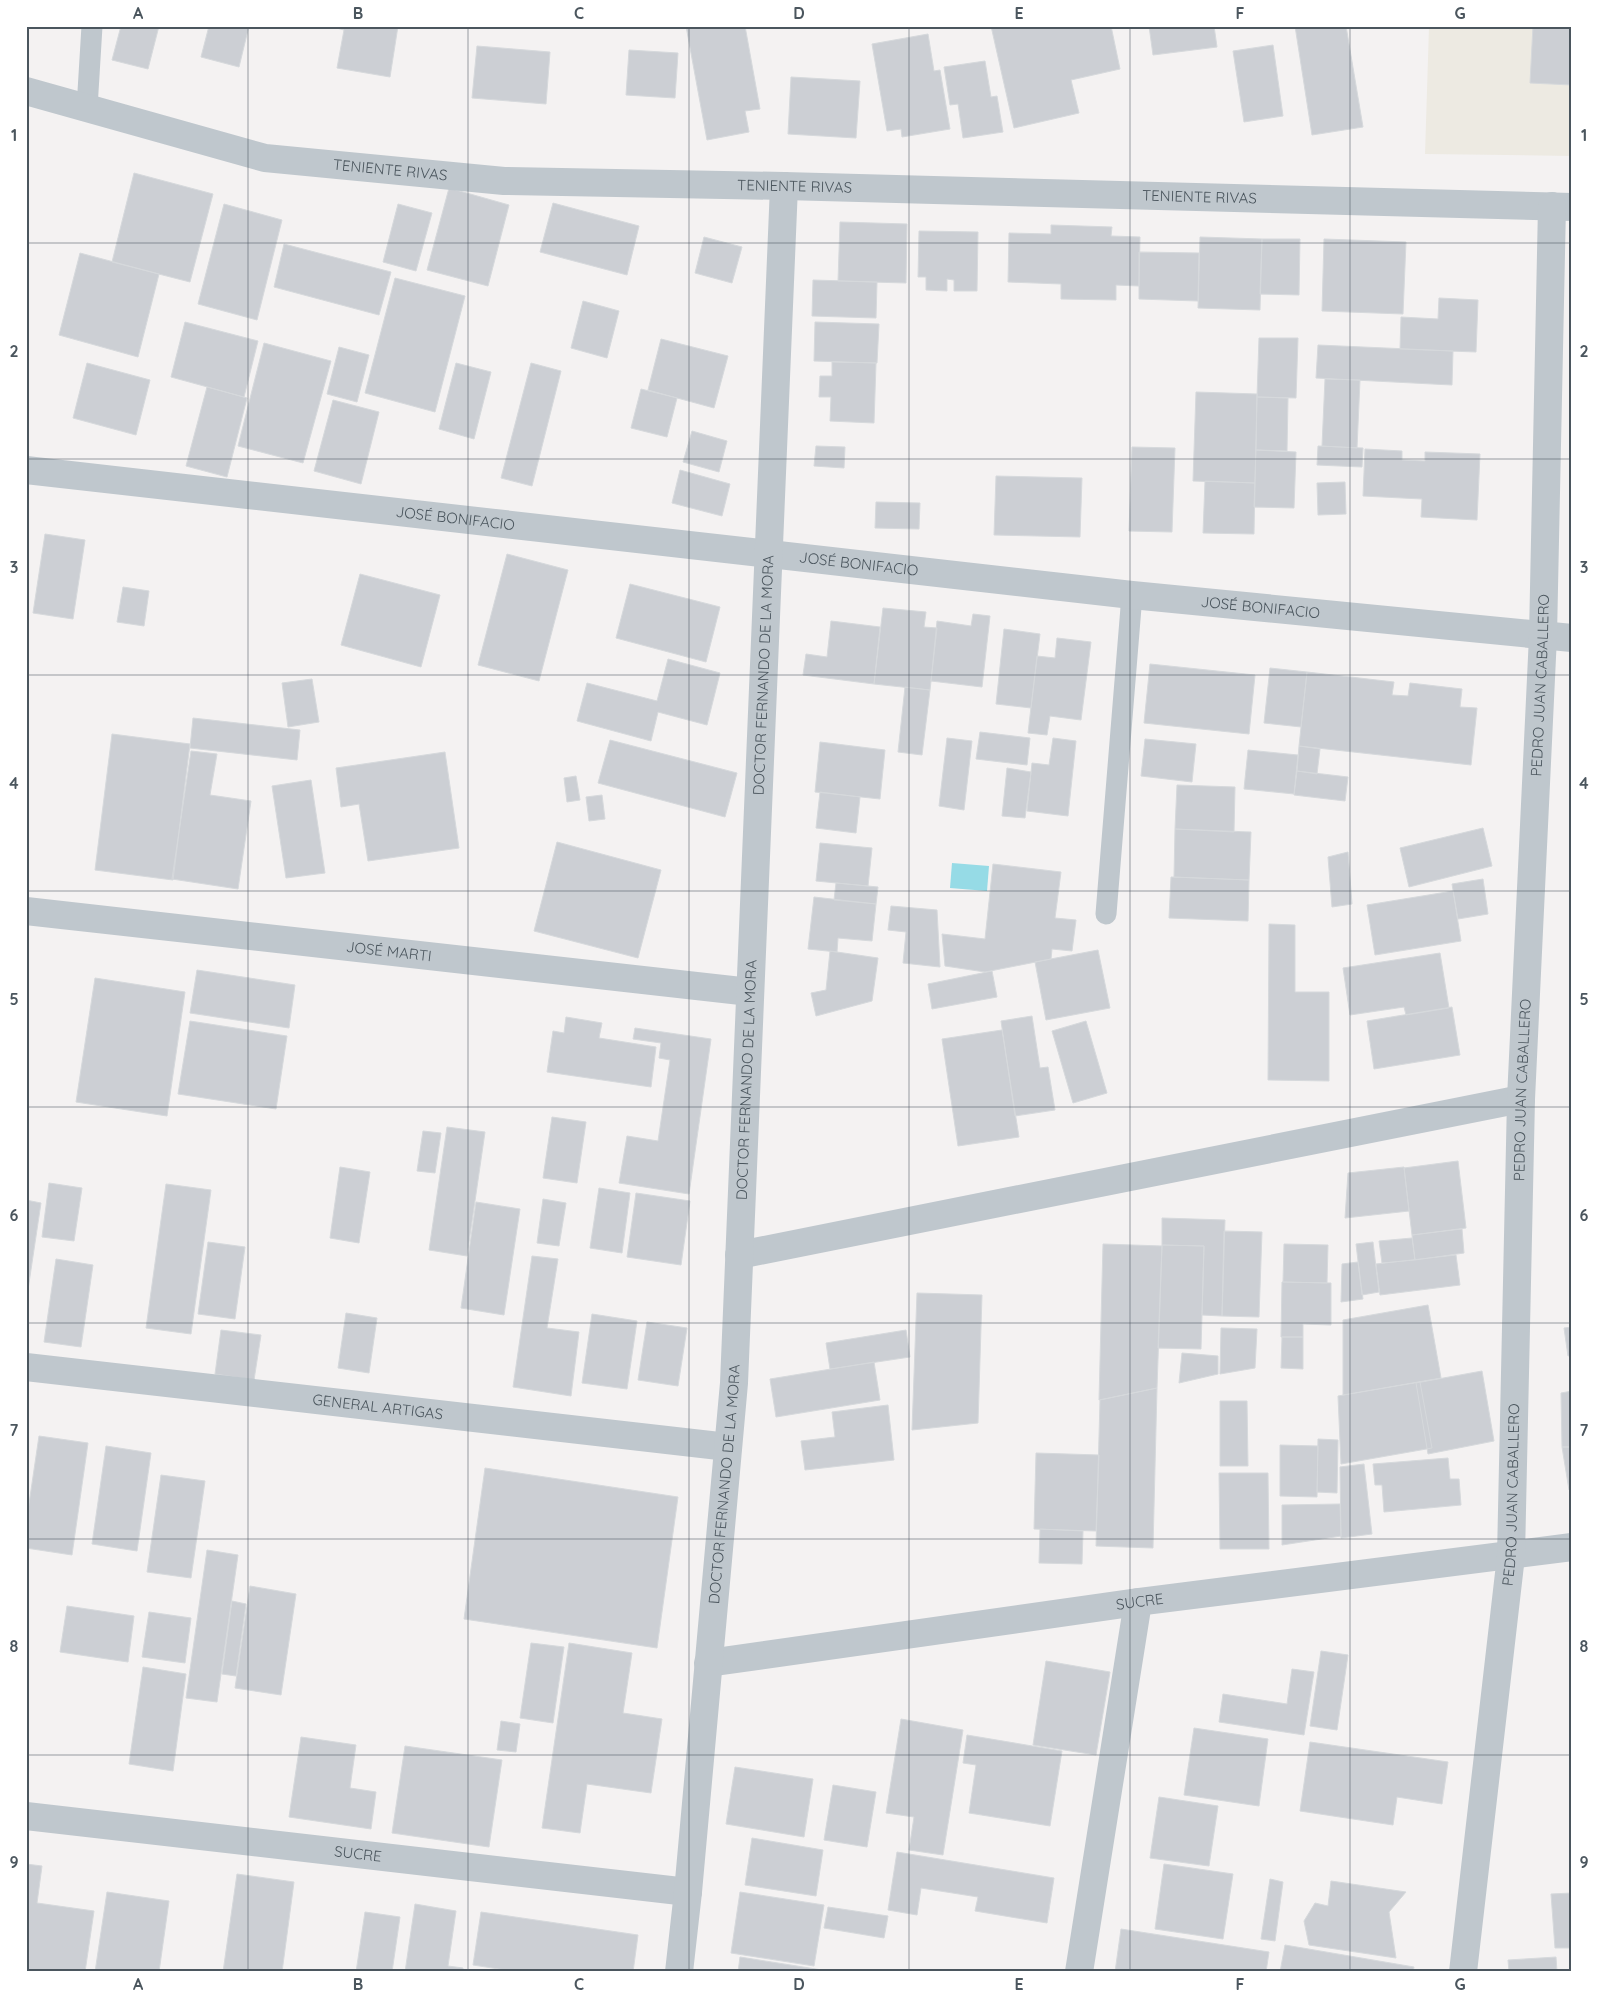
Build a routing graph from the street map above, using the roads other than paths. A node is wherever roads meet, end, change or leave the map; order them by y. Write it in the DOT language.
graph roads {
  1 [pos="92,26"];
  2 [pos="26,91"];
  3 [pos="87,108"];
  4 [pos="784,186"];
  5 [pos="1562,207"];
  6 [pos="26,470"];
  7 [pos="768,554"];
  8 [pos="1132,595"];
  9 [pos="1543,636"];
  10 [pos="1572,638"];
  11 [pos="26,911"];
  12 [pos="1106,914"];
  13 [pos="750,992"];
  14 [pos="1521,1099"];
  15 [pos="739,1255"];
  16 [pos="26,1367"];
  17 [pos="728,1447"];
  18 [pos="1572,1547"];
  19 [pos="1511,1556"];
  20 [pos="1138,1602"];
  21 [pos="708,1663"];
  22 [pos="26,1816"];
  23 [pos="688,1892"];
  24 [pos="679,1972"];
  25 [pos="1080,1972"];
  26 [pos="1463,1972"];
  1 -- 3 [label="lane"];
  2 -- 3 [label="street, TENIENTE RIVAS"];
  3 -- 4 [label="street, TENIENTE RIVAS"];
  4 -- 5 [label="street, TENIENTE RIVAS"];
  4 -- 7 [label="street, DOCTOR FERNANDO DE LA MORA"];
  5 -- 9 [label="street, PEDRO JUAN CABALLERO"];
  6 -- 7 [label="street, JOSÉ BONIFACIO"];
  7 -- 8 [label="street, JOSÉ BONIFACIO"];
  7 -- 13 [label="street, DOCTOR FERNANDO DE LA MORA"];
  8 -- 9 [label="street, JOSÉ BONIFACIO"];
  8 -- 12 [label="lane"];
  9 -- 10 [label="street, JOSÉ BONIFACIO"];
  9 -- 14 [label="street, PEDRO JUAN CABALLERO"];
  11 -- 13 [label="street, JOSÉ MARTI"];
  13 -- 15 [label="street, DOCTOR FERNANDO DE LA MORA"];
  14 -- 15 [label="street"];
  14 -- 19 [label="street, PEDRO JUAN CABALLERO"];
  15 -- 17 [label="street, DOCTOR FERNANDO DE LA MORA"];
  16 -- 17 [label="street, GENERAL ARTIGAS"];
  17 -- 21 [label="street, DOCTOR FERNANDO DE LA MORA"];
  18 -- 19 [label="street, SUCRE"];
  19 -- 20 [label="street, SUCRE"];
  19 -- 26 [label="street, PEDRO JUAN CABALLERO"];
  20 -- 21 [label="street, SUCRE"];
  20 -- 25 [label="street"];
  21 -- 23 [label="street, DOCTOR FERNANDO DE LA MORA"];
  22 -- 23 [label="street, SUCRE"];
  23 -- 24 [label="street, DOCTOR FERNANDO DE LA MORA"];
}
